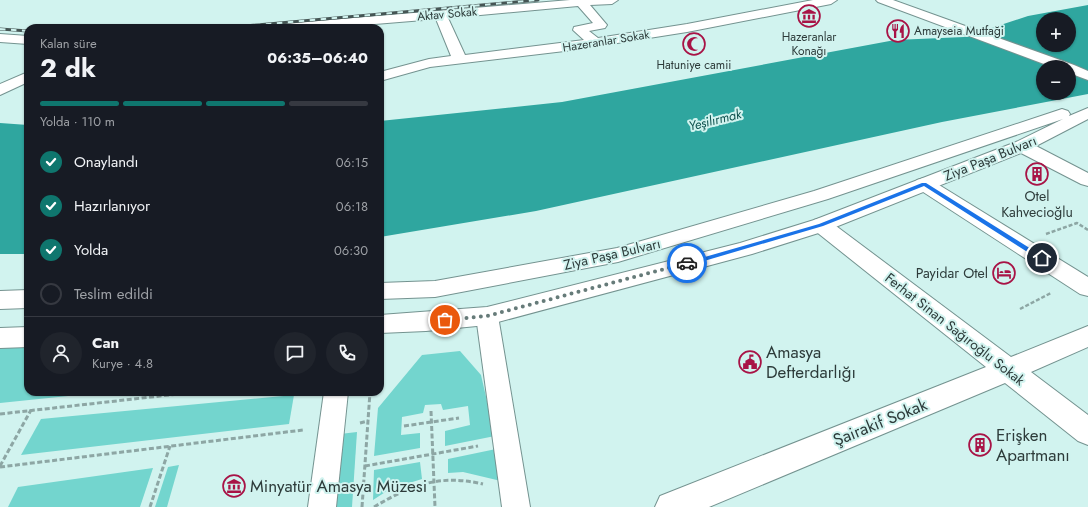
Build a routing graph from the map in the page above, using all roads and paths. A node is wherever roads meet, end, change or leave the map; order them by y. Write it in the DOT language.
graph roads {
  1 [pos="612,0"];
  2 [pos="831,0"];
  3 [pos="882,0"];
  4 [pos="581,2"];
  5 [pos="919,2"];
  6 [pos="901,6"];
  7 [pos="440,14"];
  8 [pos="326,24"];
  9 [pos="0,38"];
  10 [pos="24,41"];
  11 [pos="595,42"];
  12 [pos="460,60"];
  13 [pos="1047,60"];
  14 [pos="1076,71"];
  15 [pos="384,76"];
  16 [pos="1088,76"];
  17 [pos="24,78"];
  18 [pos="0,90"];
  19 [pos="1088,106"];
  20 [pos="1088,113"];
  21 [pos="1030,142"];
  22 [pos="1088,164"];
  23 [pos="1088,180"];
  24 [pos="924,184"];
  25 [pos="821,225"];
  26 [pos="1088,230"];
  27 [pos="1019,244"];
  28 [pos="1082,284"];
  29 [pos="384,291"];
  30 [pos="24,299"];
  31 [pos="0,300"];
  32 [pos="1020,309"];
  33 [pos="487,316"];
  34 [pos="384,324"];
  35 [pos="1088,336"];
  36 [pos="24,337"];
  37 [pos="0,338"];
  38 [pos="1008,370"];
  39 [pos="159,396"];
  40 [pos="336,396"];
  41 [pos="370,396"];
  42 [pos="31,410"];
  43 [pos="431,411"];
  44 [pos="0,414"];
  45 [pos="459,418"];
  46 [pos="368,421"];
  47 [pos="432,422"];
  48 [pos="404,426"];
  49 [pos="332,427"];
  50 [pos="1088,432"];
  51 [pos="506,440"];
  52 [pos="170,446"];
  53 [pos="433,454"];
  54 [pos="0,466"];
  55 [pos="365,466"];
  56 [pos="434,480"];
  57 [pos="515,500"];
  58 [pos="150,507"];
  59 [pos="322,507"];
  60 [pos="362,507"];
  61 [pos="374,507"];
  62 [pos="435,507"];
  63 [pos="671,507"];
  1 -- 4 [label="street, Aktav Sokak"];
  2 -- 11 [label="street, Hazeranlar Sokak"];
  3 -- 6 [label="street"];
  4 -- 7 [label="street, Aktav Sokak"];
  4 -- 11 [label="street"];
  5 -- 6 [label="street"];
  6 -- 13 [label="street"];
  7 -- 8 [label="street, Aktav Sokak"];
  7 -- 12 [label="street"];
  9 -- 10 [label="street"];
  11 -- 12 [label="street, Hazeranlar Sokak"];
  12 -- 15 [label="street, Hazeranlar Sokak"];
  14 -- 16 [label="street"];
  17 -- 18 [label="street"];
  19 -- 29 [label="street, Ziya Paşa Bulvarı"];
  20 -- 21 [label="street, Ziya Paşa Bulvarı"];
  21 -- 22 [label="street"];
  21 -- 23 [label="street"];
  21 -- 24 [label="street, Ziya Paşa Bulvarı"];
  24 -- 25 [label="street, Ziya Paşa Bulvarı"];
  24 -- 27 [label="street"];
  25 -- 33 [label="street, Ziya Paşa Bulvarı"];
  25 -- 38 [label="street, Ferhat Sinan Sağıroğlu Sokak"];
  26 -- 27 [label="path"];
  27 -- 28 [label="street"];
  28 -- 32 [label="path"];
  30 -- 31 [label="street"];
  33 -- 34 [label="street, Ziya Paşa Bulvarı"];
  33 -- 51 [label="street"];
  35 -- 38 [label="street, Şairakif Sokak"];
  36 -- 37 [label="street"];
  38 -- 50 [label="street, Ferhat Sinan Sağıroğlu Sokak"];
  38 -- 63 [label="street, Şairakif Sokak"];
  39 -- 42 [label="path"];
  40 -- 49 [label="street"];
  41 -- 46 [label="path"];
  42 -- 44 [label="path"];
  42 -- 54 [label="path"];
  43 -- 47 [label="path"];
  45 -- 47 [label="path"];
  46 -- 49 [label="path"];
  46 -- 55 [label="path"];
  47 -- 48 [label="path"];
  47 -- 53 [label="path"];
  49 -- 52 [label="path"];
  49 -- 59 [label="street"];
  51 -- 53 [label="path"];
  51 -- 57 [label="street"];
  52 -- 54 [label="path"];
  52 -- 58 [label="path"];
  53 -- 55 [label="path"];
  53 -- 56 [label="path"];
  55 -- 60 [label="path"];
  56 -- 57 [label="path"];
  56 -- 61 [label="path"];
  56 -- 62 [label="path"];
}
